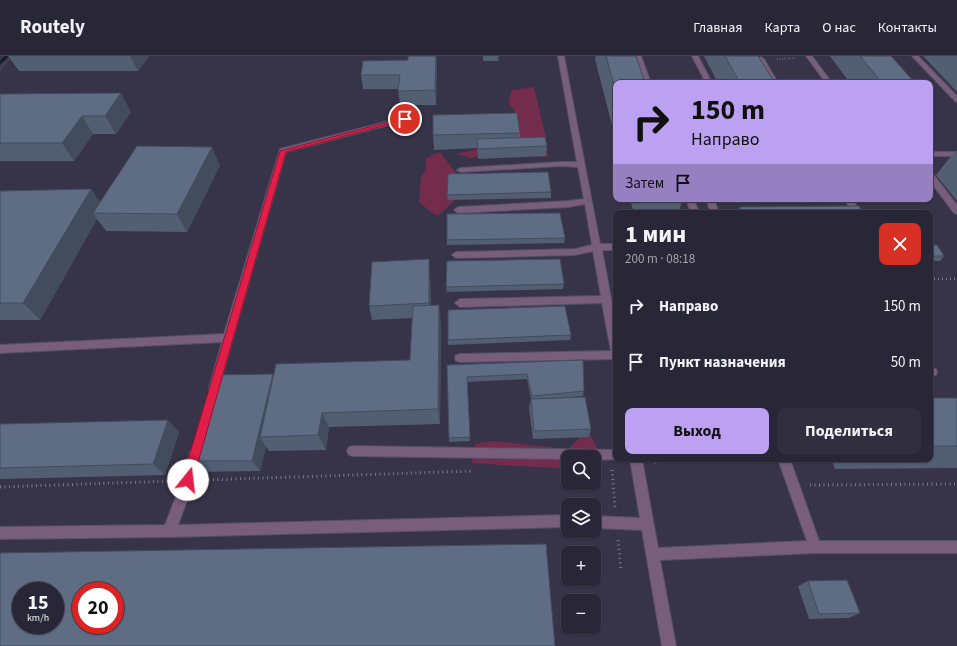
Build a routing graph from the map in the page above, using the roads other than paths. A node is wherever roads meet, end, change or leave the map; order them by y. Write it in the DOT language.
graph roads {
  1 [pos="561,56"];
  2 [pos="638,56"];
  3 [pos="695,56"];
  4 [pos="809,56"];
  5 [pos="916,56"];
  6 [pos="761,59"];
  7 [pos="647,80"];
  8 [pos="707,80"];
  9 [pos="773,80"];
  10 [pos="827,80"];
  11 [pos="957,100"];
  12 [pos="405,119"];
  13 [pos="933,154"];
  14 [pos="957,154"];
  15 [pos="581,165"];
  16 [pos="462,170"];
  17 [pos="933,180"];
  18 [pos="588,202"];
  19 [pos="458,210"];
  20 [pos="957,211"];
  21 [pos="597,247"];
  22 [pos="613,247"];
  23 [pos="456,255"];
  24 [pos="606,299"];
  25 [pos="460,303"];
  26 [pos="613,335"];
  27 [pos="228,338"];
  28 [pos="0,349"];
  29 [pos="613,355"];
  30 [pos="460,358"];
  31 [pos="211,398"];
  32 [pos="198,443"];
  33 [pos="353,451"];
  34 [pos="613,455"];
  35 [pos="637,462"];
  36 [pos="785,462"];
  37 [pos="561,521"];
  38 [pos="601,522"];
  39 [pos="648,524"];
  40 [pos="169,531"];
  41 [pos="0,533"];
  42 [pos="815,547"];
  43 [pos="957,547"];
  44 [pos="654,554"];
  45 [pos="669,646"];
  1 -- 15 [label="street"];
  2 -- 7 [label="street"];
  3 -- 8 [label="street"];
  4 -- 10 [label="street"];
  5 -- 11 [label="street"];
  6 -- 9 [label="street"];
  12 -- 27 [label="street"];
  13 -- 14 [label="street"];
  15 -- 16 [label="street"];
  15 -- 18 [label="street"];
  17 -- 20 [label="street"];
  18 -- 19 [label="street"];
  18 -- 21 [label="street"];
  21 -- 22 [label="street"];
  21 -- 23 [label="street"];
  21 -- 24 [label="street"];
  24 -- 25 [label="street"];
  24 -- 26 [label="street"];
  27 -- 28 [label="street"];
  27 -- 31 [label="street"];
  29 -- 30 [label="street"];
  32 -- 40 [label="street"];
  33 -- 34 [label="street"];
  35 -- 39 [label="street"];
  36 -- 42 [label="street"];
  37 -- 40 [label="street"];
  38 -- 39 [label="street"];
  39 -- 44 [label="street"];
  40 -- 41 [label="street"];
  42 -- 43 [label="street"];
  42 -- 44 [label="street"];
  44 -- 45 [label="street"];
}
